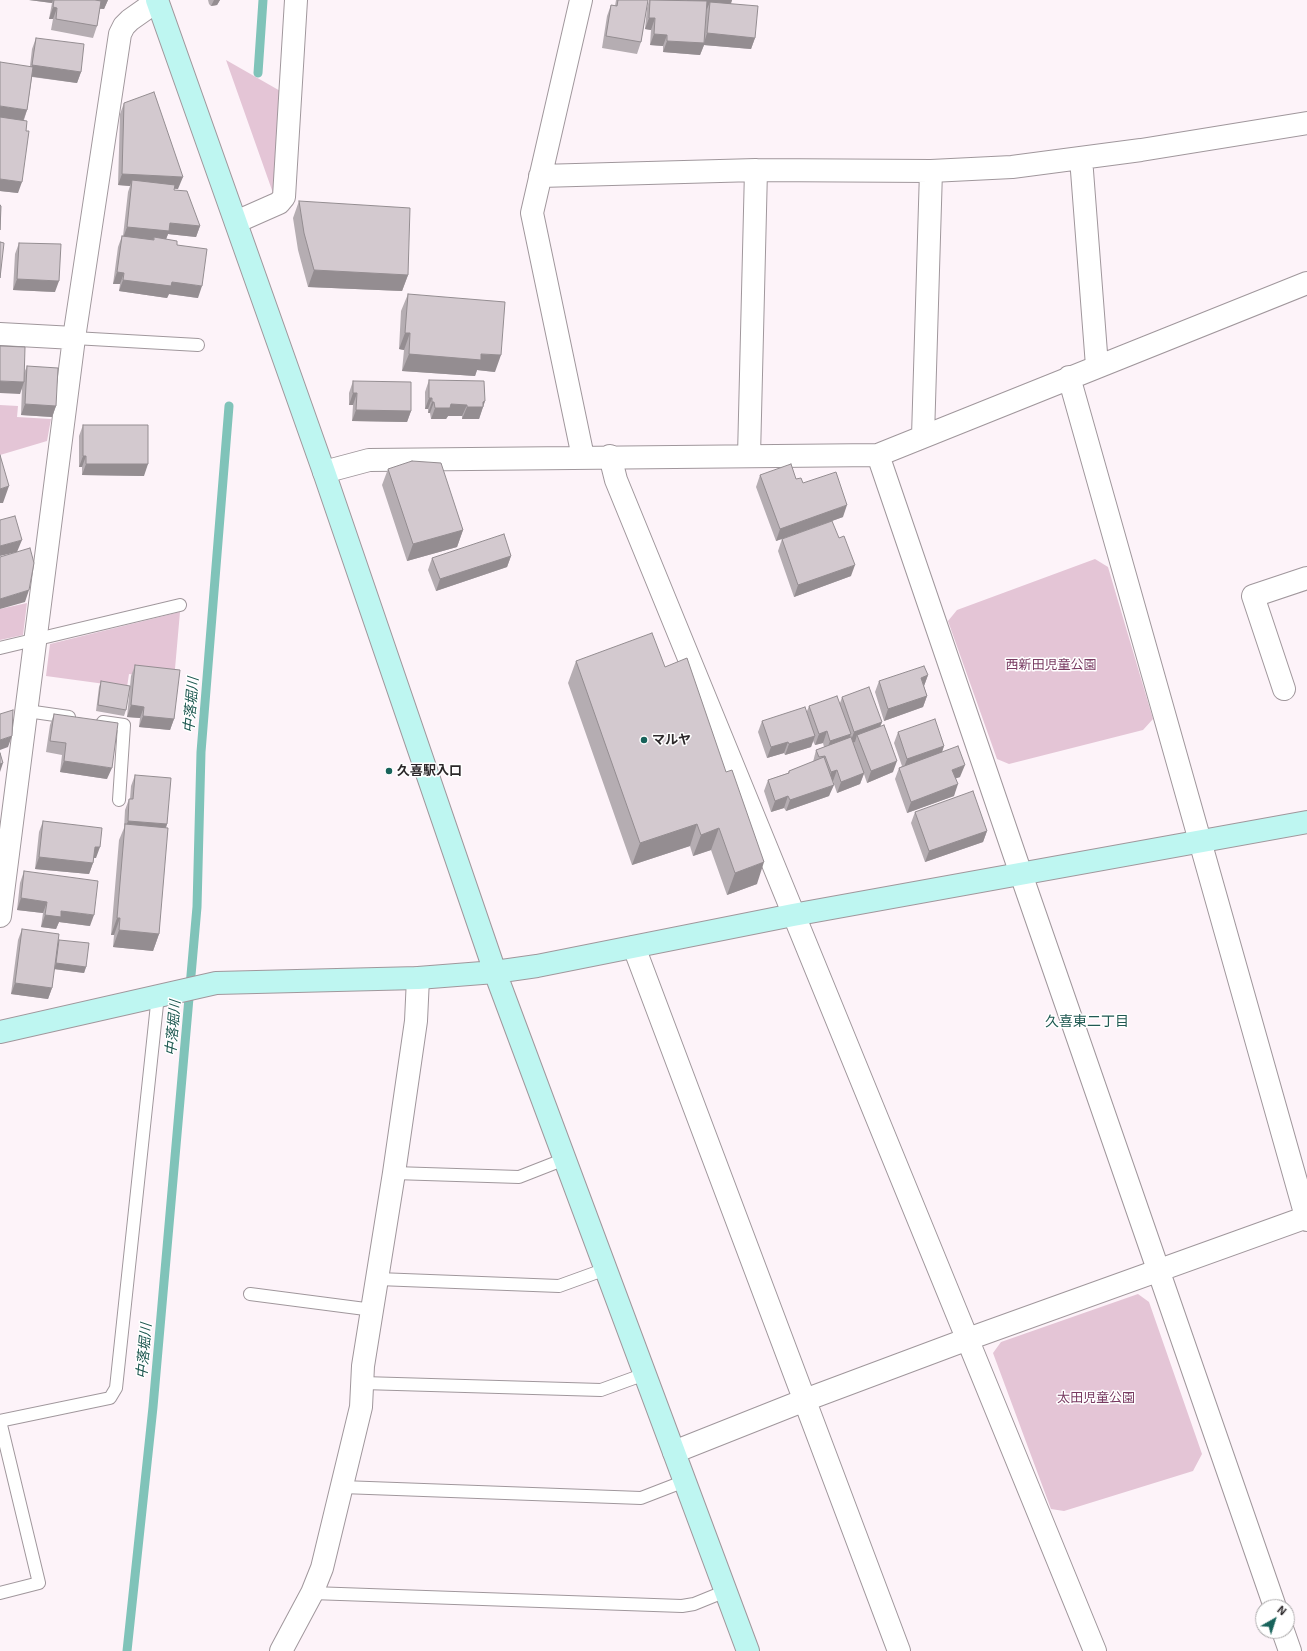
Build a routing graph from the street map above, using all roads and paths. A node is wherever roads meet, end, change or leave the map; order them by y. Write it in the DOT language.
graph roads {
  1 [pos="157,0"];
  2 [pos="296,0"];
  3 [pos="581,0"];
  4 [pos="1307,124"];
  5 [pos="1081,158"];
  6 [pos="756,170"];
  7 [pos="931,171"];
  8 [pos="540,176"];
  9 [pos="236,222"];
  10 [pos="1307,282"];
  11 [pos="0,334"];
  12 [pos="74,338"];
  13 [pos="198,345"];
  14 [pos="1097,366"];
  15 [pos="1070,377"];
  16 [pos="923,436"];
  17 [pos="878,455"];
  18 [pos="610,456"];
  19 [pos="749,456"];
  20 [pos="583,457"];
  21 [pos="324,472"];
  22 [pos="1307,578"];
  23 [pos="180,605"];
  24 [pos="36,639"];
  25 [pos="0,648"];
  26 [pos="1284,689"];
  27 [pos="27,711"];
  28 [pos="79,719"];
  29 [pos="94,721"];
  30 [pos="119,800"];
  31 [pos="1307,822"];
  32 [pos="1200,842"];
  33 [pos="1020,874"];
  34 [pos="793,915"];
  35 [pos="0,916"];
  36 [pos="634,947"];
  37 [pos="495,972"];
  38 [pos="418,978"];
  39 [pos="163,994"];
  40 [pos="0,1032"];
  41 [pos="565,1159"];
  42 [pos="394,1173"];
  43 [pos="1307,1218"];
  44 [pos="606,1269"];
  45 [pos="1159,1271"];
  46 [pos="378,1279"];
  47 [pos="250,1294"];
  48 [pos="373,1310"];
  49 [pos="968,1339"];
  50 [pos="645,1374"];
  51 [pos="363,1383"];
  52 [pos="805,1400"];
  53 [pos="0,1421"];
  54 [pos="674,1452"];
  55 [pos="685,1481"];
  56 [pos="342,1487"];
  57 [pos="726,1591"];
  58 [pos="0,1593"];
  59 [pos="312,1593"];
  60 [pos="1272,1599"];
  61 [pos="1286,1639"];
  62 [pos="281,1651"];
  63 [pos="748,1651"];
  64 [pos="899,1651"];
  65 [pos="1095,1651"];
  66 [pos="1290,1651"];
  1 -- 9 [label="street"];
  1 -- 12 [label="street"];
  2 -- 9 [label="street"];
  3 -- 8 [label="street"];
  4 -- 5 [label="street"];
  5 -- 7 [label="street"];
  5 -- 14 [label="street"];
  6 -- 7 [label="street"];
  6 -- 8 [label="street"];
  6 -- 19 [label="street"];
  7 -- 16 [label="street"];
  8 -- 20 [label="street"];
  9 -- 21 [label="street"];
  10 -- 14 [label="street"];
  11 -- 12 [label="street"];
  12 -- 13 [label="lane"];
  12 -- 24 [label="street"];
  14 -- 15 [label="street"];
  15 -- 16 [label="street"];
  15 -- 32 [label="street"];
  16 -- 17 [label="street"];
  17 -- 19 [label="street"];
  17 -- 33 [label="street"];
  18 -- 19 [label="street"];
  18 -- 20 [label="street"];
  18 -- 34 [label="street"];
  20 -- 21 [label="street"];
  21 -- 37 [label="street"];
  22 -- 26 [label="street"];
  23 -- 24 [label="lane"];
  24 -- 25 [label="lane"];
  24 -- 27 [label="street"];
  27 -- 28 [label="lane"];
  27 -- 35 [label="street"];
  29 -- 30 [label="lane"];
  31 -- 32 [label="street"];
  32 -- 33 [label="street"];
  32 -- 43 [label="street"];
  33 -- 34 [label="street"];
  33 -- 45 [label="street"];
  34 -- 36 [label="street"];
  34 -- 49 [label="street"];
  36 -- 37 [label="street"];
  36 -- 52 [label="street"];
  37 -- 38 [label="street"];
  37 -- 41 [label="street"];
  38 -- 39 [label="street"];
  38 -- 42 [label="street"];
  39 -- 40 [label="street"];
  39 -- 53 [label="lane"];
  41 -- 42 [label="lane"];
  41 -- 44 [label="street"];
  42 -- 46 [label="street"];
  43 -- 45 [label="street"];
  44 -- 46 [label="lane"];
  44 -- 50 [label="street"];
  45 -- 49 [label="street"];
  45 -- 60 [label="street"];
  46 -- 48 [label="street"];
  47 -- 48 [label="lane"];
  48 -- 51 [label="street"];
  49 -- 52 [label="street"];
  49 -- 65 [label="street"];
  50 -- 51 [label="lane"];
  50 -- 54 [label="street"];
  51 -- 56 [label="street"];
  52 -- 54 [label="street"];
  52 -- 64 [label="street"];
  53 -- 58 [label="lane"];
  54 -- 55 [label="street"];
  55 -- 56 [label="lane"];
  55 -- 57 [label="street"];
  56 -- 59 [label="street"];
  57 -- 59 [label="lane"];
  57 -- 63 [label="street"];
  59 -- 62 [label="street"];
  61 -- 66 [label="street"];
}
